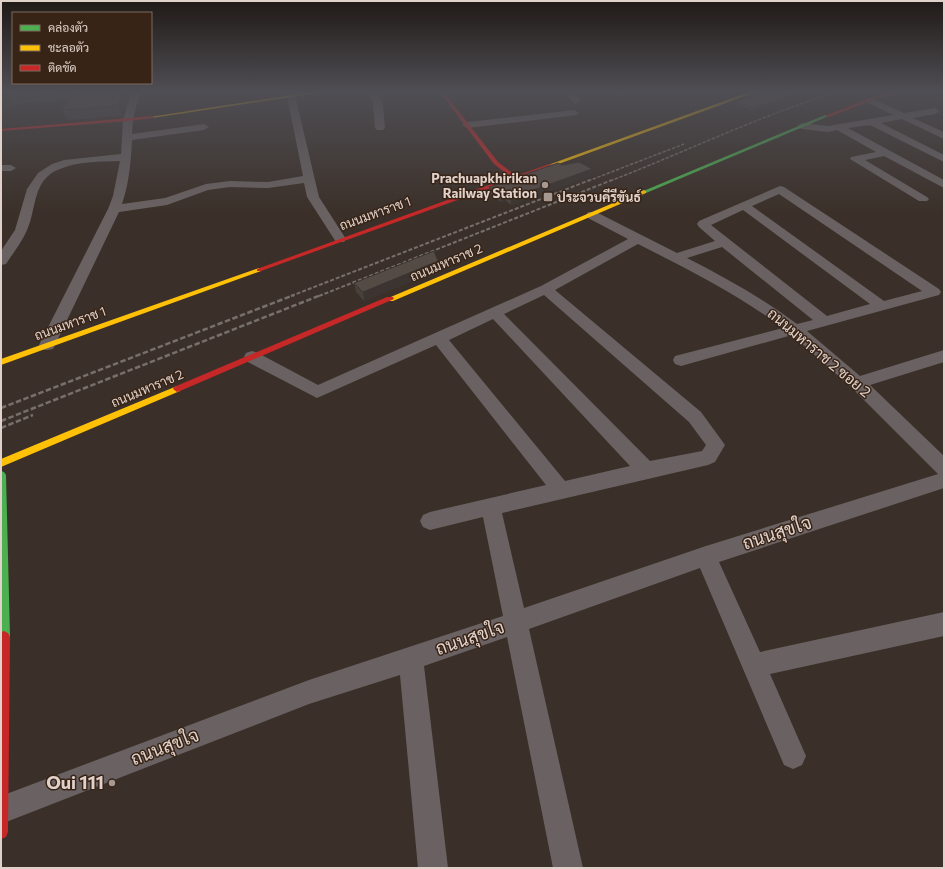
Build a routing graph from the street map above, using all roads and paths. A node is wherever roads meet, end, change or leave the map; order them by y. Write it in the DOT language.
graph roads {
  1 [pos="127,132"];
  2 [pos="172,132"];
  3 [pos="299,132"];
  4 [pos="471,132"];
  5 [pos="643,132"];
  6 [pos="789,132"];
  7 [pos="847,132"];
  8 [pos="891,132"];
  9 [pos="127,138"];
  10 [pos="886,153"];
  11 [pos="126,157"];
  12 [pos="944,159"];
  13 [pos="514,177"];
  14 [pos="308,179"];
  15 [pos="944,185"];
  16 [pos="944,194"];
  17 [pos="922,199"];
  18 [pos="906,203"];
  19 [pos="744,205"];
  20 [pos="114,210"];
  21 [pos="592,215"];
  22 [pos="340,239"];
  23 [pos="637,239"];
  24 [pos="724,242"];
  25 [pos="675,258"];
  26 [pos="1,261"];
  27 [pos="546,289"];
  28 [pos="882,306"];
  29 [pos="495,313"];
  30 [pos="825,322"];
  31 [pos="796,330"];
  32 [pos="439,338"];
  33 [pos="47,345"];
  34 [pos="944,356"];
  35 [pos="252,357"];
  36 [pos="681,360"];
  37 [pos="1,362"];
  38 [pos="856,383"];
  39 [pos="1,463"];
  40 [pos="944,468"];
  41 [pos="646,470"];
  42 [pos="1,475"];
  43 [pos="944,480"];
  44 [pos="561,490"];
  45 [pos="491,506"];
  46 [pos="430,521"];
  47 [pos="706,556"];
  48 [pos="2,609"];
  49 [pos="515,622"];
  50 [pos="944,624"];
  51 [pos="411,659"];
  52 [pos="755,665"];
  53 [pos="793,756"];
  54 [pos="1,810"];
  55 [pos="1,832"];
  56 [pos="433,868"];
  57 [pos="568,868"];
  1 -- 9 [label="street"];
  2 -- 9 [label="street"];
  3 -- 14 [label="street"];
  4 -- 13 [label="street"];
  5 -- 13 [label="street, ถนนมหาราช 1"];
  6 -- 21 [label="street, ถนนมหาราช 2"];
  7 -- 10 [label="street"];
  8 -- 12 [label="street"];
  9 -- 11 [label="street"];
  10 -- 15 [label="street"];
  10 -- 17 [label="street"];
  11 -- 20 [label="street"];
  11 -- 26 [label="street"];
  13 -- 22 [label="street, ถนนมหาราช 1"];
  14 -- 20 [label="street"];
  14 -- 22 [label="street"];
  16 -- 17 [label="street"];
  17 -- 18 [label="street"];
  19 -- 24 [label="street"];
  19 -- 28 [label="street"];
  19 -- 28 [label="street"];
  20 -- 33 [label="street"];
  21 -- 23 [label="street, ถนนมหาราช 2 ซอย 2"];
  21 -- 35 [label="street, ถนนมหาราช 2"];
  22 -- 33 [label="street, ถนนมหาราช 1"];
  23 -- 25 [label="street, ถนนมหาราช 2 ซอย 2"];
  23 -- 27 [label="street"];
  24 -- 25 [label="street"];
  24 -- 30 [label="street"];
  25 -- 31 [label="street, ถนนมหาราช 2 ซอย 2"];
  27 -- 29 [label="street"];
  27 -- 41 [label="street"];
  28 -- 30 [label="street"];
  29 -- 32 [label="street"];
  29 -- 41 [label="street"];
  30 -- 31 [label="street"];
  31 -- 36 [label="street"];
  31 -- 38 [label="street, ถนนมหาราช 2 ซอย 2"];
  32 -- 35 [label="street"];
  32 -- 44 [label="street"];
  33 -- 37 [label="street, ถนนมหาราช 1"];
  34 -- 38 [label="street"];
  35 -- 39 [label="street, ถนนมหาราช 2"];
  38 -- 40 [label="street, ถนนมหาราช 2 ซอย 2"];
  41 -- 44 [label="street"];
  42 -- 48 [label="street"];
  43 -- 47 [label="street, ถนนสุขใจ"];
  44 -- 45 [label="street"];
  45 -- 46 [label="street"];
  45 -- 49 [label="street"];
  47 -- 49 [label="street, ถนนสุขใจ"];
  47 -- 52 [label="street"];
  48 -- 54 [label="street"];
  49 -- 51 [label="street, ถนนสุขใจ"];
  49 -- 57 [label="street"];
  50 -- 52 [label="street"];
  51 -- 54 [label="street, ถนนสุขใจ"];
  51 -- 56 [label="street"];
  52 -- 53 [label="street"];
  54 -- 55 [label="street"];
}
